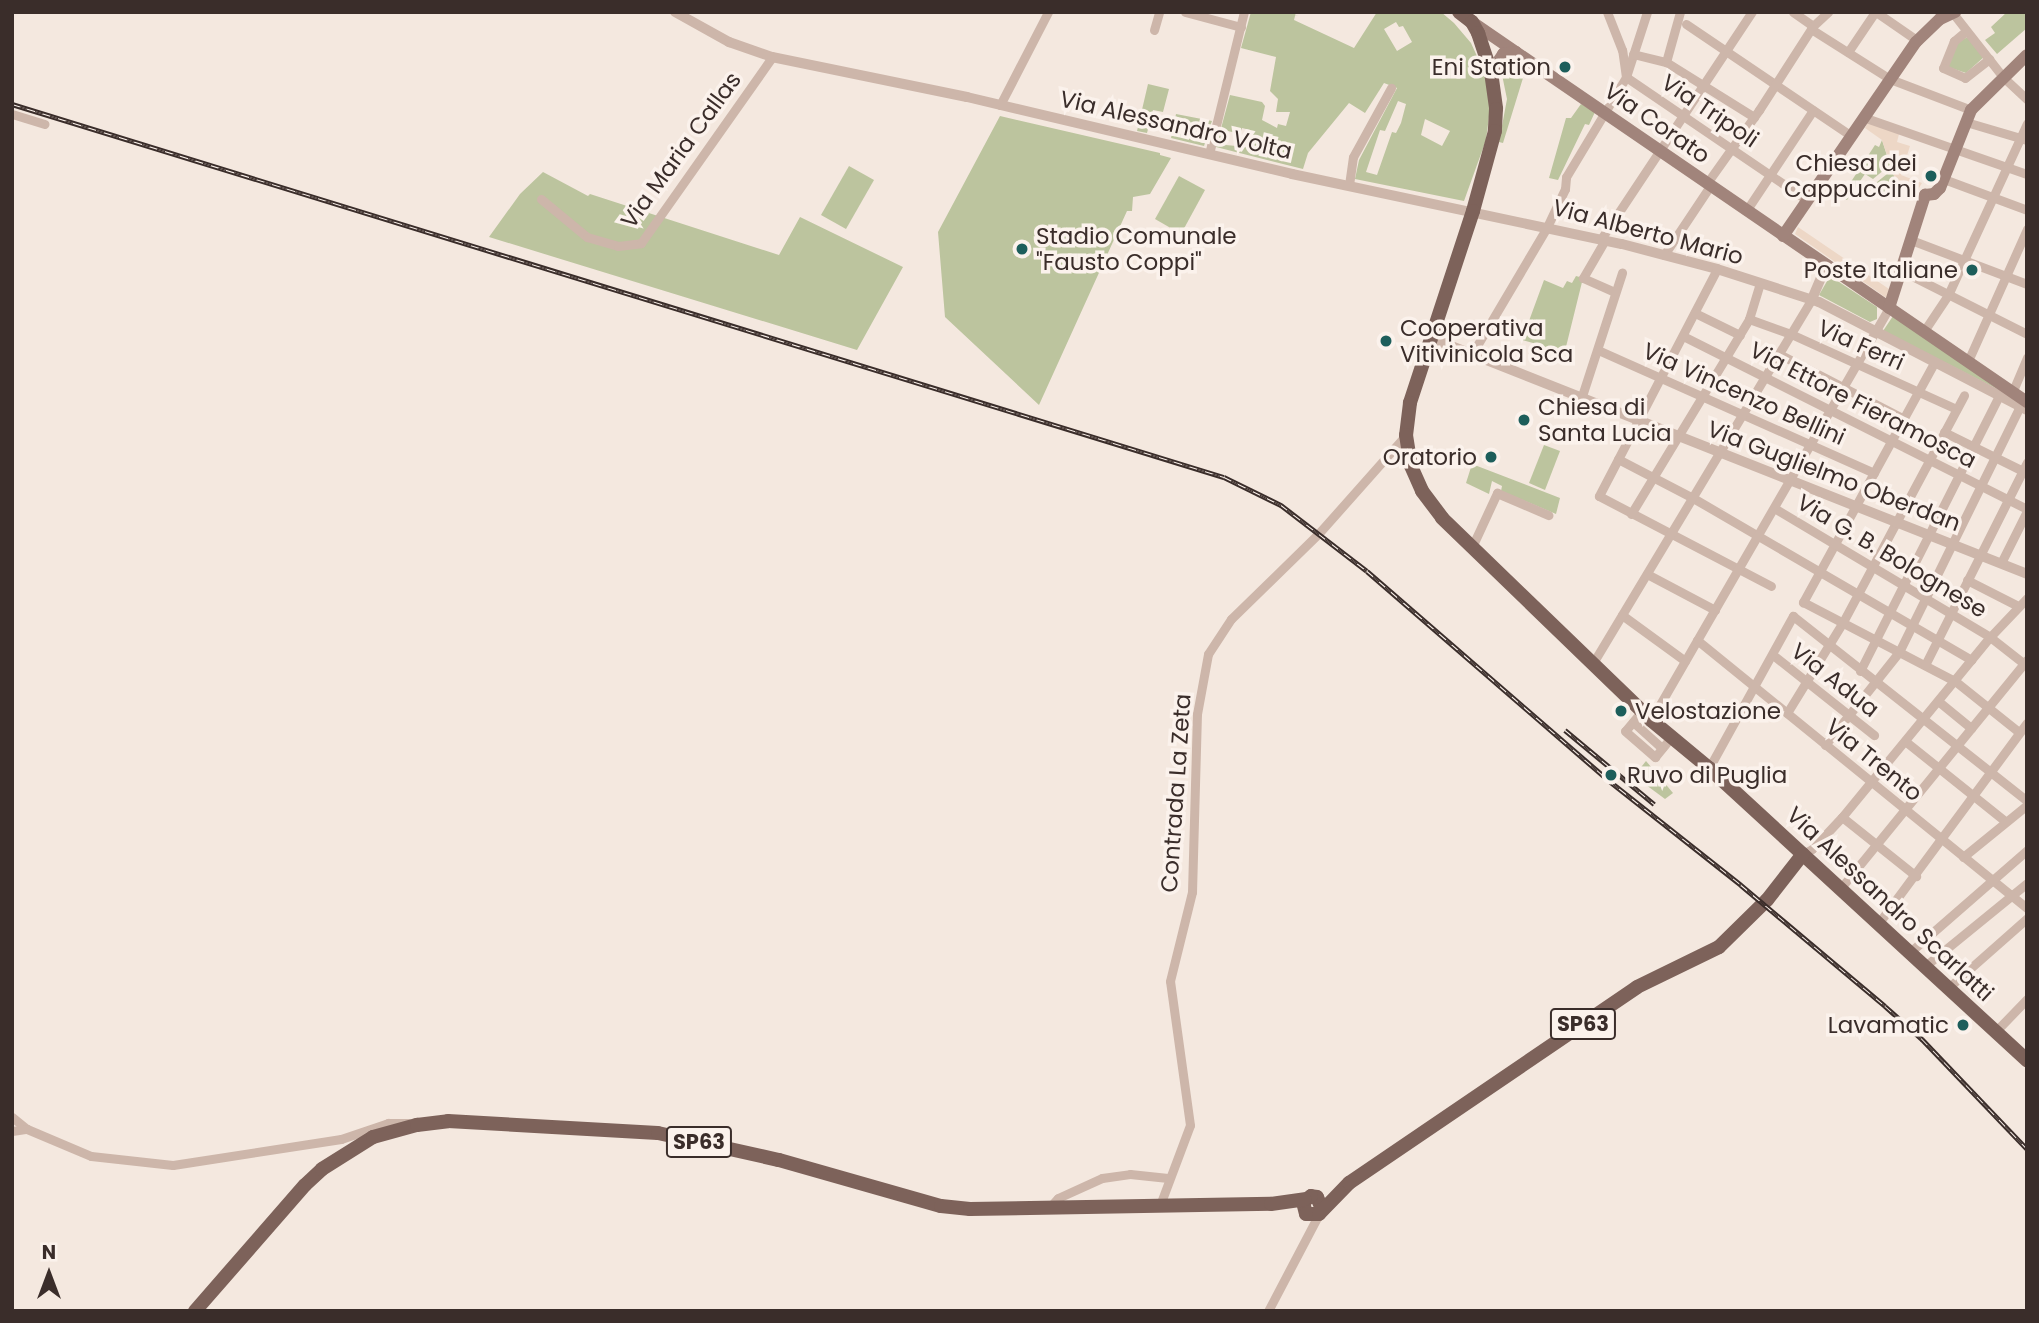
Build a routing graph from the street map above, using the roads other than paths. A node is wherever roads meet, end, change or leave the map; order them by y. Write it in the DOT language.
graph roads {
  1 [pos="675,12"];
  2 [pos="1048,12"];
  3 [pos="1159,12"];
  4 [pos="1185,12"];
  5 [pos="1244,12"];
  6 [pos="1459,12"];
  7 [pos="1607,12"];
  8 [pos="1647,12"];
  9 [pos="1680,12"];
  10 [pos="1752,12"];
  11 [pos="1793,12"];
  12 [pos="1876,12"];
  13 [pos="1822,13"];
  14 [pos="1953,13"];
  15 [pos="1472,22"];
  16 [pos="1686,24"];
  17 [pos="1241,27"];
  18 [pos="1812,27"];
  19 [pos="1154,30"];
  20 [pos="1966,31"];
  21 [pos="1918,41"];
  22 [pos="1516,52"];
  23 [pos="1728,52"];
  24 [pos="1848,52"];
  25 [pos="1633,54"];
  26 [pos="2027,55"];
  27 [pos="772,57"];
  28 [pos="1989,59"];
  29 [pos="1666,62"];
  30 [pos="1491,72"];
  31 [pos="1626,77"];
  32 [pos="2003,77"];
  33 [pos="1890,79"];
  34 [pos="1706,85"];
  35 [pos="1775,85"];
  36 [pos="1391,88"];
  37 [pos="2027,99"];
  38 [pos="1000,105"];
  39 [pos="1603,110"];
  40 [pos="1813,110"];
  41 [pos="12,114"];
  42 [pos="1969,116"];
  43 [pos="1684,117"];
  44 [pos="1754,117"];
  45 [pos="1863,117"];
  46 [pos="44,124"];
  47 [pos="2027,124"];
  48 [pos="1850,135"];
  49 [pos="2023,139"];
  50 [pos="1731,149"];
  51 [pos="1954,149"];
  52 [pos="1659,150"];
  53 [pos="1209,154"];
  54 [pos="2007,168"];
  55 [pos="2027,174"];
  56 [pos="1771,176"];
  57 [pos="1941,178"];
  58 [pos="1709,184"];
  59 [pos="1349,186"];
  60 [pos="1994,198"];
  61 [pos="541,199"];
  62 [pos="1807,200"];
  63 [pos="2027,210"];
  64 [pos="1473,211"];
  65 [pos="1746,211"];
  66 [pos="1546,227"];
  67 [pos="2027,229"];
  68 [pos="1783,236"];
  69 [pos="1603,240"];
  70 [pos="1911,240"];
  71 [pos="2023,246"];
  72 [pos="1664,255"];
  73 [pos="1965,260"];
  74 [pos="1823,261"];
  75 [pos="1717,269"];
  76 [pos="1902,271"];
  77 [pos="1622,273"];
  78 [pos="2006,276"];
  79 [pos="1760,284"];
  80 [pos="2027,284"];
  81 [pos="1615,292"];
  82 [pos="1948,295"];
  83 [pos="1812,299"];
  84 [pos="1889,308"];
  85 [pos="1695,313"];
  86 [pos="1988,316"];
  87 [pos="1749,320"];
  88 [pos="1924,331"];
  89 [pos="1876,332"];
  90 [pos="1791,334"];
  91 [pos="2027,334"];
  92 [pos="1740,335"];
  93 [pos="1683,336"];
  94 [pos="1431,338"];
  95 [pos="1598,351"];
  96 [pos="1472,354"];
  97 [pos="1779,354"];
  98 [pos="1726,357"];
  99 [pos="2027,357"];
  100 [pos="1968,361"];
  101 [pos="1934,363"];
  102 [pos="1857,364"];
  103 [pos="1765,377"];
  104 [pos="1661,378"];
  105 [pos="1844,388"];
  106 [pos="1920,392"];
  107 [pos="2005,394"];
  108 [pos="1964,396"];
  109 [pos="1702,397"];
  110 [pos="1581,399"];
  111 [pos="2024,406"];
  112 [pos="1956,409"];
  113 [pos="1832,411"];
  114 [pos="1743,416"];
  115 [pos="1905,419"];
  116 [pos="1637,421"];
  117 [pos="1944,432"];
  118 [pos="1406,435"];
  119 [pos="1677,437"];
  120 [pos="1892,441"];
  121 [pos="1810,446"];
  122 [pos="1972,446"];
  123 [pos="1719,454"];
  124 [pos="1996,457"];
  125 [pos="1618,459"];
  126 [pos="1929,460"];
  127 [pos="2025,468"];
  128 [pos="1874,473"];
  129 [pos="1957,475"];
  130 [pos="1653,477"];
  131 [pos="1789,482"];
  132 [pos="1982,487"];
  133 [pos="1693,498"];
  134 [pos="2008,500"];
  135 [pos="1774,508"];
  136 [pos="1854,508"];
  137 [pos="2027,510"];
  138 [pos="1631,513"];
  139 [pos="1548,515"];
  140 [pos="1895,523"];
  141 [pos="1670,535"];
  142 [pos="1928,536"];
  143 [pos="1756,538"];
  144 [pos="1836,544"];
  145 [pos="1953,545"];
  146 [pos="1472,547"];
  147 [pos="1981,555"];
  148 [pos="2001,563"];
  149 [pos="1872,566"];
  150 [pos="1738,569"];
  151 [pos="1820,572"];
  152 [pos="1647,574"];
  153 [pos="2027,575"];
  154 [pos="1967,580"];
  155 [pos="1903,585"];
  156 [pos="1771,586"];
  157 [pos="1856,594"];
  158 [pos="1926,598"];
  159 [pos="2027,598"];
  160 [pos="2018,606"];
  161 [pos="1715,610"];
  162 [pos="1890,613"];
  163 [pos="1951,614"];
  164 [pos="1622,615"];
  165 [pos="1843,622"];
  166 [pos="1912,626"];
  167 [pos="1990,637"];
  168 [pos="1698,640"];
  169 [pos="1876,641"];
  170 [pos="1938,641"];
  171 [pos="1828,647"];
  172 [pos="1899,652"];
  173 [pos="1773,655"];
  174 [pos="1971,660"];
  175 [pos="1685,661"];
  176 [pos="1593,663"];
  177 [pos="2026,663"];
  178 [pos="1925,665"];
  179 [pos="1860,671"];
  180 [pos="1806,681"];
  181 [pos="1874,681"];
  182 [pos="1955,681"];
  183 [pos="1755,687"];
  184 [pos="1938,701"];
  185 [pos="1988,707"];
  186 [pos="1787,713"];
  187 [pos="1848,715"];
  188 [pos="1642,718"];
  189 [pos="1922,721"];
  190 [pos="2027,723"];
  191 [pos="1971,729"];
  192 [pos="2019,732"];
  193 [pos="1874,735"];
  194 [pos="1905,741"];
  195 [pos="1667,742"];
  196 [pos="1825,745"];
  197 [pos="1957,747"];
  198 [pos="1709,768"];
  199 [pos="1938,768"];
  200 [pos="1991,772"];
  201 [pos="1870,782"];
  202 [pos="1974,796"];
  203 [pos="2026,800"];
  204 [pos="1904,810"];
  205 [pos="1842,817"];
  206 [pos="2005,821"];
  207 [pos="1943,840"];
  208 [pos="1876,844"];
  209 [pos="2027,850"];
  210 [pos="1803,854"];
  211 [pos="1963,857"];
  212 [pos="1916,876"];
  213 [pos="1993,881"];
  214 [pos="2027,883"];
  215 [pos="1840,889"];
  216 [pos="2011,896"];
  217 [pos="2027,908"];
  218 [pos="2027,918"];
  219 [pos="1878,924"];
  220 [pos="1909,953"];
  221 [pos="1924,967"];
  222 [pos="1948,988"];
  223 [pos="2027,999"];
  224 [pos="1995,1032"];
  225 [pos="2027,1060"];
  226 [pos="12,1117"];
  227 [pos="417,1125"];
  228 [pos="27,1129"];
  229 [pos="12,1131"];
  230 [pos="341,1139"];
  231 [pos="344,1154"];
  232 [pos="1168,1178"];
  233 [pos="1160,1205"];
  234 [pos="1312,1207"];
  235 [pos="1049,1208"];
  236 [pos="195,1311"];
  237 [pos="1268,1311"];
  1 -- 27 [label="street, Via Alessandro Volta"];
  2 -- 38 [label="street"];
  3 -- 19 [label="street"];
  4 -- 17 [label="street"];
  5 -- 17 [label="street"];
  6 -- 15 [label="main road"];
  7 -- 31 [label="street"];
  8 -- 25 [label="street"];
  9 -- 29 [label="street"];
  10 -- 23 [label="street"];
  11 -- 18 [label="street"];
  12 -- 21 [label="street"];
  12 -- 24 [label="street"];
  13 -- 18 [label="street"];
  14 -- 20 [label="street"];
  14 -- 21 [label="main road"];
  15 -- 22 [label="main road, Via Corato"];
  15 -- 30 [label="main road, Via Alessandro Scarlatti"];
  16 -- 23 [label="street"];
  17 -- 53 [label="street"];
  18 -- 24 [label="street"];
  18 -- 35 [label="street"];
  20 -- 28 [label="street"];
  20 -- 28 [label="street"];
  21 -- 33 [label="main road"];
  22 -- 30 [label="main road"];
  22 -- 39 [label="main road, Via Corato"];
  23 -- 34 [label="street"];
  23 -- 35 [label="street"];
  24 -- 33 [label="street"];
  25 -- 29 [label="street"];
  25 -- 31 [label="street"];
  26 -- 32 [label="main road"];
  27 -- 38 [label="street, Via Alessandro Volta"];
  27 -- 61 [label="street, Via Maria Callas"];
  28 -- 32 [label="street"];
  29 -- 34 [label="street"];
  30 -- 64 [label="main road, Via Alessandro Scarlatti"];
  31 -- 39 [label="street"];
  31 -- 43 [label="street, Via Tripoli"];
  32 -- 37 [label="street"];
  32 -- 42 [label="main road"];
  33 -- 42 [label="street"];
  33 -- 45 [label="main road"];
  34 -- 43 [label="street"];
  34 -- 44 [label="street"];
  35 -- 40 [label="street"];
  35 -- 44 [label="street"];
  36 -- 59 [label="street"];
  38 -- 53 [label="street, Via Alessandro Volta"];
  39 -- 52 [label="main road, Via Corato"];
  39 -- 66 [label="street"];
  40 -- 48 [label="street"];
  40 -- 56 [label="street"];
  41 -- 46 [label="street"];
  42 -- 49 [label="street"];
  42 -- 51 [label="main road"];
  43 -- 50 [label="street, Via Tripoli"];
  43 -- 52 [label="street"];
  44 -- 50 [label="street"];
  45 -- 48 [label="main road"];
  45 -- 51 [label="street"];
  47 -- 49 [label="street"];
  48 -- 62 [label="main road"];
  49 -- 54 [label="street"];
  50 -- 56 [label="street, Via Tripoli"];
  50 -- 58 [label="street"];
  51 -- 54 [label="street"];
  51 -- 57 [label="main road"];
  52 -- 58 [label="main road, Via Corato"];
  52 -- 69 [label="street"];
  53 -- 59 [label="street, Via Alessandro Volta"];
  54 -- 55 [label="street"];
  54 -- 60 [label="street"];
  56 -- 62 [label="street, Via Tripoli"];
  56 -- 65 [label="street"];
  57 -- 60 [label="street"];
  57 -- 70 [label="main road"];
  58 -- 65 [label="main road, Via Corato"];
  58 -- 72 [label="street"];
  59 -- 64 [label="street, Via Alessandro Volta"];
  60 -- 63 [label="street"];
  60 -- 73 [label="street"];
  62 -- 68 [label="main road"];
  64 -- 66 [label="street, Via Alberto Mario"];
  64 -- 94 [label="main road, Via Alessandro Scarlatti"];
  65 -- 68 [label="main road, Via Corato"];
  66 -- 69 [label="street, Via Alberto Mario"];
  66 -- 96 [label="street"];
  67 -- 71 [label="street"];
  68 -- 74 [label="main road, Via Corato"];
  69 -- 72 [label="street, Via Alberto Mario"];
  69 -- 81 [label="street"];
  70 -- 73 [label="street"];
  70 -- 76 [label="main road"];
  71 -- 78 [label="street"];
  72 -- 75 [label="street, Via Alberto Mario"];
  73 -- 78 [label="street"];
  73 -- 82 [label="street"];
  74 -- 83 [label="street"];
  74 -- 84 [label="main road, Via Corato"];
  75 -- 79 [label="street, Via Alberto Mario"];
  75 -- 85 [label="street"];
  76 -- 82 [label="street"];
  76 -- 84 [label="main road"];
  77 -- 81 [label="street"];
  78 -- 80 [label="street"];
  78 -- 86 [label="street"];
  79 -- 83 [label="street, Via Alberto Mario"];
  79 -- 87 [label="street"];
  81 -- 95 [label="street"];
  82 -- 86 [label="street"];
  82 -- 88 [label="street"];
  83 -- 89 [label="street, Via Alberto Mario"];
  83 -- 90 [label="street"];
  84 -- 88 [label="main road, Via Corato"];
  84 -- 89 [label="street"];
  85 -- 92 [label="street"];
  85 -- 93 [label="street"];
  86 -- 91 [label="street"];
  86 -- 100 [label="street"];
  87 -- 90 [label="street, Via Ferri"];
  87 -- 92 [label="street"];
  88 -- 100 [label="main road, Via Corato"];
  89 -- 101 [label="street, Via Alberto Mario"];
  89 -- 102 [label="street"];
  90 -- 97 [label="street"];
  90 -- 102 [label="street, Via Ferri"];
  92 -- 98 [label="street"];
  93 -- 98 [label="street, Via Ettore Fieramosca"];
  93 -- 104 [label="street"];
  94 -- 96 [label="street, Via Guglielmo Oberdan"];
  94 -- 118 [label="main road, Via Alessandro Scarlatti"];
  95 -- 104 [label="street, Via Vincenzo Bellini"];
  95 -- 110 [label="street"];
  96 -- 110 [label="street, Via Guglielmo Oberdan"];
  97 -- 103 [label="street"];
  97 -- 105 [label="street"];
  98 -- 103 [label="street, Via Ettore Fieramosca"];
  98 -- 109 [label="street"];
  99 -- 107 [label="street"];
  100 -- 107 [label="main road, Via Corato"];
  101 -- 106 [label="street"];
  101 -- 107 [label="street, Via Alberto Mario"];
  102 -- 105 [label="street"];
  102 -- 106 [label="street, Via Ferri"];
  103 -- 113 [label="street, Via Ettore Fieramosca"];
  103 -- 114 [label="street"];
  104 -- 109 [label="street, Via Vincenzo Bellini"];
  104 -- 116 [label="street"];
  105 -- 113 [label="street"];
  105 -- 115 [label="street"];
  106 -- 112 [label="street, Via Ferri"];
  106 -- 115 [label="street"];
  107 -- 111 [label="main road, Via Corato"];
  107 -- 122 [label="street"];
  108 -- 112 [label="street"];
  109 -- 114 [label="street, Via Vincenzo Bellini"];
  109 -- 119 [label="street"];
  110 -- 116 [label="street, Via Guglielmo Oberdan"];
  111 -- 124 [label="street"];
  112 -- 117 [label="street"];
  113 -- 120 [label="street, Via Ettore Fieramosca"];
  113 -- 121 [label="street"];
  114 -- 121 [label="street, Via Vincenzo Bellini"];
  114 -- 123 [label="street"];
  115 -- 120 [label="street"];
  116 -- 119 [label="street, Via Guglielmo Oberdan"];
  116 -- 125 [label="street"];
  117 -- 122 [label="street"];
  117 -- 126 [label="street"];
  118 -- 146 [label="main road, Via Alessandro Scarlatti"];
  118 -- 232 [label="street, Contrada La Zeta"];
  119 -- 123 [label="street, Via Guglielmo Oberdan"];
  119 -- 130 [label="street"];
  120 -- 126 [label="street, Via Ettore Fieramosca"];
  120 -- 128 [label="street"];
  121 -- 128 [label="street, Via Vincenzo Bellini"];
  121 -- 131 [label="street"];
  122 -- 124 [label="street"];
  122 -- 129 [label="street"];
  123 -- 131 [label="street, Via Guglielmo Oberdan"];
  123 -- 133 [label="street"];
  124 -- 127 [label="street"];
  124 -- 132 [label="street"];
  125 -- 130 [label="street"];
  125 -- 138 [label="street"];
  126 -- 129 [label="street, Via Ettore Fieramosca"];
  126 -- 140 [label="street"];
  127 -- 134 [label="street"];
  128 -- 136 [label="street"];
  129 -- 132 [label="street, Via Ettore Fieramosca"];
  129 -- 142 [label="street"];
  130 -- 133 [label="street"];
  130 -- 138 [label="street"];
  131 -- 135 [label="street"];
  131 -- 136 [label="street, Via Guglielmo Oberdan"];
  132 -- 134 [label="street, Via Ettore Fieramosca"];
  132 -- 145 [label="street"];
  133 -- 141 [label="street"];
  133 -- 143 [label="street"];
  134 -- 137 [label="street, Via Ettore Fieramosca"];
  134 -- 147 [label="street"];
  135 -- 143 [label="street"];
  135 -- 144 [label="street, Via G. B. Bolognese"];
  136 -- 140 [label="street, Via Guglielmo Oberdan"];
  136 -- 144 [label="street"];
  137 -- 148 [label="street"];
  138 -- 141 [label="street"];
  139 -- 146 [label="street"];
  140 -- 142 [label="street, Via Guglielmo Oberdan"];
  140 -- 149 [label="street"];
  141 -- 150 [label="street"];
  141 -- 152 [label="street"];
  142 -- 145 [label="street, Via Guglielmo Oberdan"];
  142 -- 155 [label="street"];
  143 -- 150 [label="street"];
  143 -- 151 [label="street"];
  144 -- 149 [label="street, Via G. B. Bolognese"];
  144 -- 151 [label="street"];
  145 -- 147 [label="street, Via Guglielmo Oberdan"];
  145 -- 158 [label="street"];
  146 -- 176 [label="main road, Via Alessandro Scarlatti"];
  147 -- 148 [label="street, Via Guglielmo Oberdan"];
  147 -- 154 [label="street"];
  148 -- 153 [label="street, Via Guglielmo Oberdan"];
  149 -- 155 [label="street, Via G. B. Bolognese"];
  149 -- 157 [label="street"];
  150 -- 156 [label="street"];
  150 -- 161 [label="street"];
  151 -- 157 [label="street"];
  151 -- 165 [label="street"];
  152 -- 161 [label="street"];
  152 -- 164 [label="street"];
  154 -- 160 [label="street"];
  154 -- 163 [label="street"];
  155 -- 158 [label="street, Via G. B. Bolognese"];
  155 -- 162 [label="street"];
  157 -- 162 [label="street"];
  157 -- 165 [label="street"];
  158 -- 163 [label="street, Via G. B. Bolognese"];
  158 -- 166 [label="street"];
  159 -- 160 [label="street"];
  160 -- 167 [label="street"];
  161 -- 168 [label="street"];
  162 -- 166 [label="street"];
  162 -- 169 [label="street"];
  163 -- 167 [label="street, Via G. B. Bolognese"];
  163 -- 170 [label="street"];
  164 -- 175 [label="street"];
  164 -- 176 [label="street"];
  165 -- 169 [label="street"];
  165 -- 171 [label="street"];
  166 -- 170 [label="street"];
  166 -- 172 [label="street"];
  167 -- 174 [label="street"];
  167 -- 177 [label="street, Via G. B. Bolognese"];
  168 -- 175 [label="street"];
  168 -- 183 [label="street, Via Trento"];
  169 -- 172 [label="street"];
  169 -- 179 [label="street"];
  170 -- 174 [label="street"];
  170 -- 178 [label="street"];
  171 -- 173 [label="street"];
  171 -- 179 [label="street"];
  171 -- 180 [label="street"];
  172 -- 178 [label="street"];
  172 -- 181 [label="street"];
  173 -- 180 [label="street, Via Adua"];
  173 -- 183 [label="street"];
  174 -- 182 [label="street"];
  175 -- 188 [label="street"];
  176 -- 188 [label="main road, Via Alessandro Scarlatti"];
  177 -- 185 [label="street"];
  178 -- 182 [label="street"];
  179 -- 181 [label="street"];
  180 -- 186 [label="street"];
  180 -- 187 [label="street, Via Adua"];
  181 -- 187 [label="street"];
  181 -- 189 [label="street"];
  182 -- 184 [label="street"];
  182 -- 185 [label="street"];
  183 -- 186 [label="street, Via Trento"];
  183 -- 198 [label="street"];
  184 -- 189 [label="street"];
  184 -- 191 [label="street"];
  185 -- 191 [label="street"];
  185 -- 192 [label="street"];
  186 -- 196 [label="street, Via Trento"];
  187 -- 193 [label="street, Via Adua"];
  187 -- 196 [label="street"];
  188 -- 195 [label="main road, Via Alessandro Scarlatti"];
  188 -- 195 [label="street"];
  189 -- 194 [label="street"];
  189 -- 197 [label="street"];
  190 -- 192 [label="street"];
  191 -- 197 [label="street"];
  192 -- 200 [label="street"];
  194 -- 199 [label="street"];
  194 -- 201 [label="street"];
  195 -- 198 [label="main road, Via Alessandro Scarlatti"];
  196 -- 201 [label="street, Via Trento"];
  197 -- 199 [label="street"];
  197 -- 200 [label="street"];
  198 -- 210 [label="main road, Via Alessandro Scarlatti"];
  199 -- 202 [label="street"];
  199 -- 204 [label="street"];
  200 -- 202 [label="street"];
  200 -- 203 [label="street"];
  201 -- 204 [label="street, Via Trento"];
  201 -- 205 [label="street"];
  202 -- 206 [label="street"];
  202 -- 207 [label="street"];
  203 -- 206 [label="street"];
  204 -- 207 [label="street, Via Trento"];
  204 -- 208 [label="street"];
  205 -- 208 [label="street"];
  205 -- 210 [label="street"];
  206 -- 211 [label="street"];
  207 -- 211 [label="street, Via Trento"];
  207 -- 212 [label="street"];
  208 -- 212 [label="street"];
  208 -- 215 [label="street"];
  209 -- 213 [label="street"];
  210 -- 215 [label="main road, Via Alessandro Scarlatti"];
  210 -- 234 [label="main road, SP63"];
  211 -- 213 [label="street, Via Trento"];
  212 -- 219 [label="street"];
  213 -- 216 [label="street, Via Trento"];
  213 -- 220 [label="street"];
  214 -- 216 [label="street"];
  215 -- 219 [label="main road, Via Alessandro Scarlatti"];
  216 -- 217 [label="street, Via Trento"];
  216 -- 221 [label="street"];
  218 -- 222 [label="street"];
  219 -- 220 [label="main road, Via Alessandro Scarlatti"];
  220 -- 221 [label="main road, Via Alessandro Scarlatti"];
  221 -- 222 [label="main road, Via Alessandro Scarlatti"];
  222 -- 224 [label="main road, Via Alessandro Scarlatti"];
  223 -- 224 [label="street"];
  224 -- 225 [label="main road, Via Alessandro Scarlatti"];
  226 -- 228 [label="street"];
  227 -- 230 [label="street"];
  227 -- 231 [label="main road, SP63"];
  227 -- 235 [label="main road, SP63"];
  228 -- 229 [label="street"];
  228 -- 230 [label="street"];
  230 -- 231 [label="street"];
  231 -- 236 [label="main road, SP63"];
  232 -- 233 [label="street, Contrada La Zeta"];
  232 -- 235 [label="street"];
  233 -- 234 [label="main road, SP63"];
  233 -- 235 [label="main road, SP63"];
  234 -- 237 [label="street"];
}
